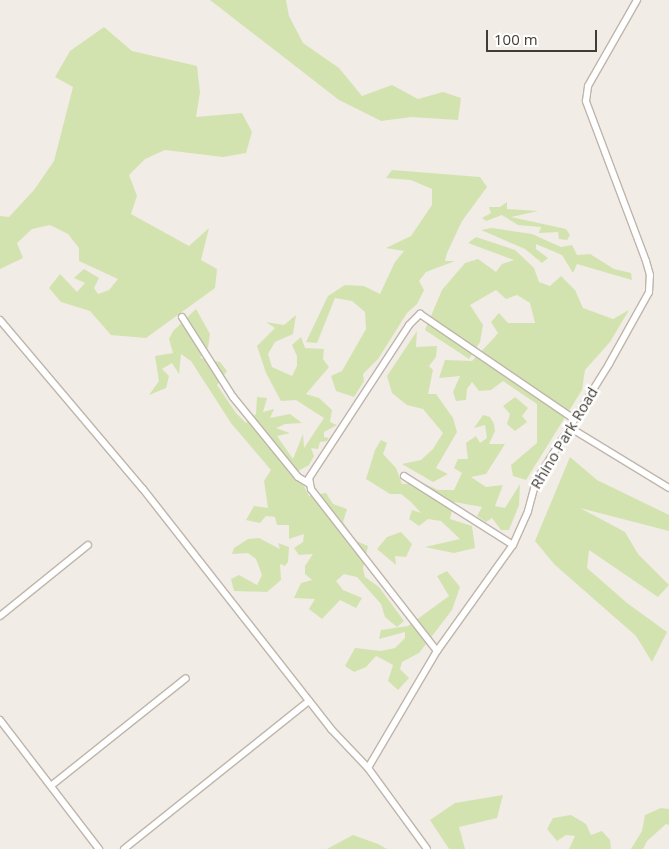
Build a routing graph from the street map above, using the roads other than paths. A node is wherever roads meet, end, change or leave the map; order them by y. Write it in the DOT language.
graph roads {
  1 [pos="637,0"];
  2 [pos="182,317"];
  3 [pos="0,320"];
  4 [pos="574,419"];
  5 [pos="569,427"];
  6 [pos="404,476"];
  7 [pos="308,483"];
  8 [pos="669,488"];
  9 [pos="88,545"];
  10 [pos="513,545"];
  11 [pos="0,616"];
  12 [pos="437,652"];
  13 [pos="186,678"];
  14 [pos="309,701"];
  15 [pos="0,720"];
  16 [pos="368,768"];
  17 [pos="52,785"];
  18 [pos="99,849"];
  19 [pos="124,849"];
  20 [pos="426,849"];
  1 -- 4 [label="street, Rhino Park Road"];
  2 -- 7 [label="street"];
  3 -- 14 [label="street"];
  4 -- 5 [label="street, Rhino Park Road"];
  4 -- 7 [label="street"];
  5 -- 8 [label="street"];
  5 -- 10 [label="street, Rhino Park Road"];
  6 -- 10 [label="street"];
  7 -- 12 [label="street"];
  9 -- 11 [label="street"];
  10 -- 12 [label="street, Rhino Park Road"];
  12 -- 16 [label="street, Rhino Park Road"];
  13 -- 17 [label="street"];
  14 -- 16 [label="street"];
  14 -- 19 [label="street"];
  15 -- 17 [label="street"];
  16 -- 20 [label="street"];
  17 -- 18 [label="street"];
}
